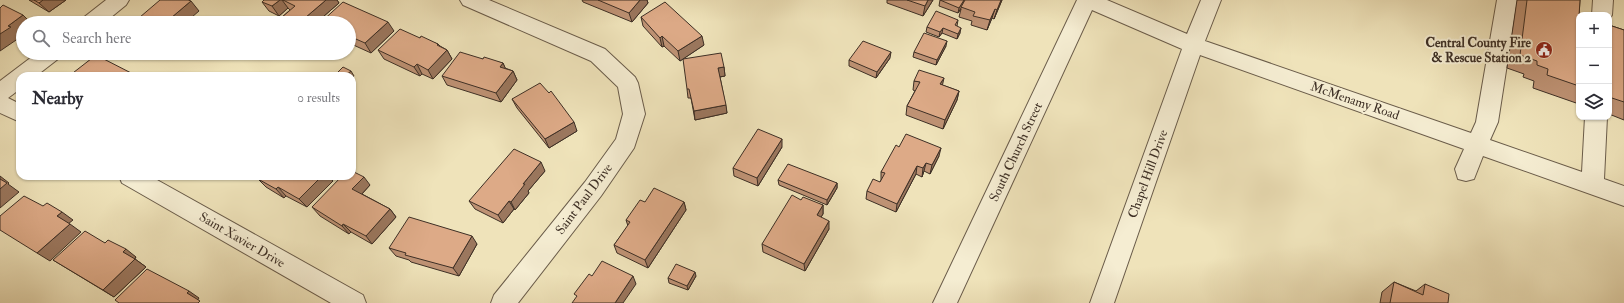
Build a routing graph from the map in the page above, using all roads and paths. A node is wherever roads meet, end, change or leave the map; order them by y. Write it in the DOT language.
graph roads {
  1 [pos="120,0"];
  2 [pos="470,0"];
  3 [pos="1087,0"];
  4 [pos="1211,0"];
  5 [pos="1507,0"];
  6 [pos="1603,0"];
  7 [pos="1602,12"];
  8 [pos="99,16"];
  9 [pos="1193,44"];
  10 [pos="42,60"];
  11 [pos="26,72"];
  12 [pos="16,80"];
  13 [pos="0,92"];
  14 [pos="0,104"];
  15 [pos="16,111"];
  16 [pos="1596,120"];
  17 [pos="1477,144"];
  18 [pos="1466,172"];
  19 [pos="137,180"];
  20 [pos="1592,185"];
  21 [pos="1624,196"];
  22 [pos="354,303"];
  23 [pos="502,303"];
  24 [pos="945,303"];
  25 [pos="1102,303"];
  1 -- 8 [label="street"];
  2 -- 23 [label="street, Saint Paul Drive"];
  3 -- 9 [label="street, McMenamy Road"];
  3 -- 24 [label="street, South Church Street"];
  4 -- 9 [label="street, Chapel Hill Drive"];
  5 -- 17 [label="street"];
  6 -- 7 [label="street"];
  9 -- 17 [label="street, McMenamy Road"];
  9 -- 25 [label="street, Chapel Hill Drive"];
  10 -- 11 [label="street"];
  12 -- 13 [label="street"];
  14 -- 15 [label="street"];
  16 -- 20 [label="street"];
  17 -- 18 [label="street"];
  17 -- 20 [label="street, McMenamy Road"];
  19 -- 22 [label="street, Saint Xavier Drive"];
  20 -- 21 [label="street, McMenamy Road"];
}
